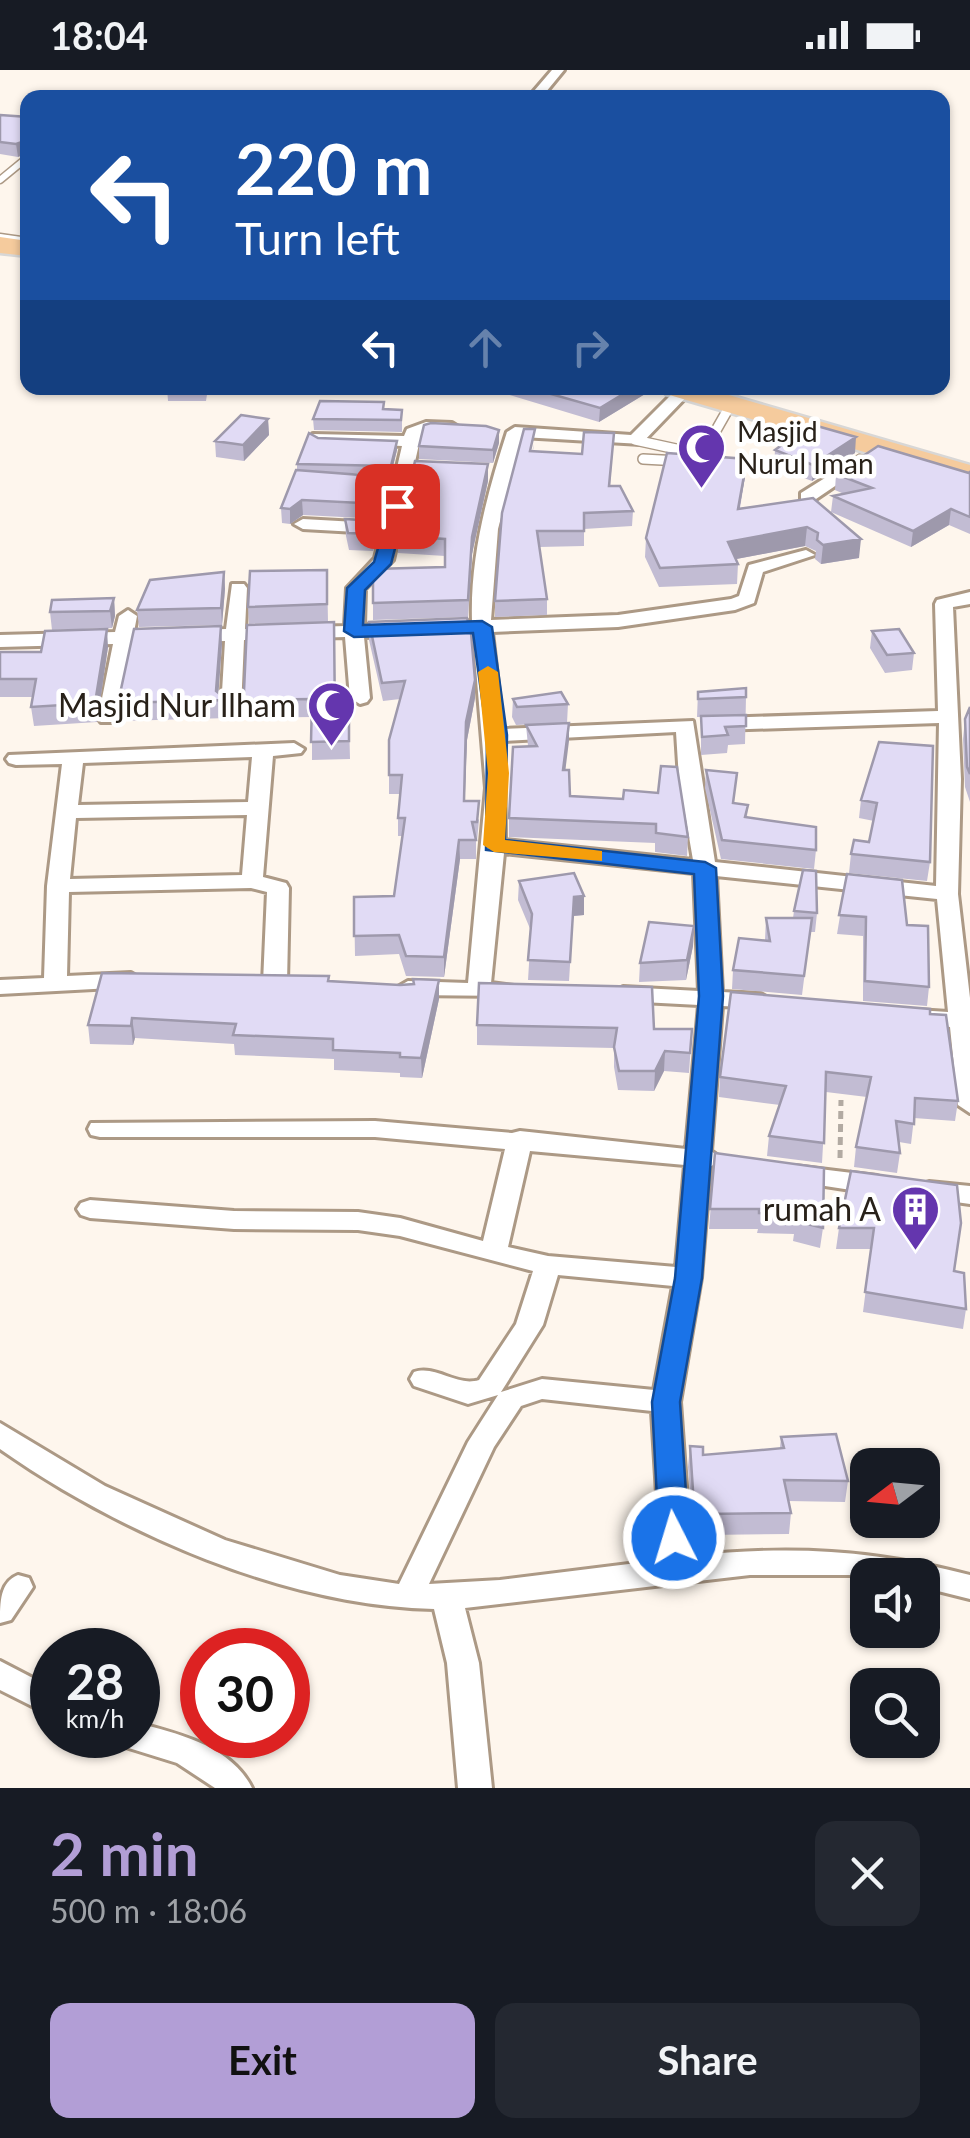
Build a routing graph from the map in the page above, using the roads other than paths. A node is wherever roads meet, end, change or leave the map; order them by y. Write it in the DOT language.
graph roads {
  1 [pos="558,70"];
  2 [pos="541,90"];
  3 [pos="675,395"];
  4 [pos="700,395"];
  5 [pos="731,404"];
  6 [pos="464,429"];
  7 [pos="319,437"];
  8 [pos="634,440"];
  9 [pos="411,441"];
  10 [pos="879,447"];
  11 [pos="700,454"];
  12 [pos="643,459"];
  13 [pos="428,469"];
  14 [pos="970,474"];
  15 [pos="403,475"];
  16 [pos="382,482"];
  17 [pos="807,497"];
  18 [pos="303,524"];
  19 [pos="392,529"];
  20 [pos="806,555"];
  21 [pos="238,588"];
  22 [pos="970,598"];
  23 [pos="128,616"];
  24 [pos="482,627"];
  25 [pos="354,631"];
  26 [pos="236,635"];
  27 [pos="123,638"];
  28 [pos="0,641"];
  29 [pos="360,698"];
  30 [pos="231,709"];
  31 [pos="946,716"];
  32 [pos="108,718"];
  33 [pos="686,725"];
  34 [pos="497,735"];
  35 [pos="294,749"];
  36 [pos="264,751"];
  37 [pos="73,757"];
  38 [pos="16,758"];
  39 [pos="960,766"];
  40 [pos="260,808"];
  41 [pos="67,812"];
  42 [pos="494,845"];
  43 [pos="705,868"];
  44 [pos="252,881"];
  45 [pos="58,886"];
  46 [pos="947,894"];
  47 [pos="158,979"];
  48 [pos="55,984"];
  49 [pos="304,985"];
  50 [pos="0,987"];
  51 [pos="379,987"];
  52 [pos="479,990"];
  53 [pos="535,993"];
  54 [pos="606,994"];
  55 [pos="711,996"];
  56 [pos="789,1004"];
  57 [pos="887,1014"];
  58 [pos="966,1021"];
  59 [pos="970,1105"];
  60 [pos="100,1129"];
  61 [pos="520,1139"];
  62 [pos="698,1157"];
  63 [pos="733,1163"];
  64 [pos="769,1169"];
  65 [pos="970,1195"];
  66 [pos="90,1208"];
  67 [pos="493,1253"];
  68 [pos="548,1265"];
  69 [pos="688,1278"];
  70 [pos="424,1379"];
  71 [pos="666,1402"];
  72 [pos="0,1434"];
  73 [pos="677,1569"];
  74 [pos="970,1587"];
  75 [pos="408,1596"];
  76 [pos="447,1598"];
  77 [pos="0,1674"];
  78 [pos="30,1691"];
  79 [pos="160,1744"];
  80 [pos="235,1788"];
  81 [pos="475,1788"];
  1 -- 2 [label="street"];
  3 -- 8 [label="street"];
  4 -- 5 [label="highway"];
  5 -- 10 [label="highway"];
  5 -- 11 [label="lane"];
  6 -- 9 [label="street"];
  7 -- 9 [label="street"];
  8 -- 11 [label="lane"];
  8 -- 24 [label="street"];
  9 -- 15 [label="street"];
  10 -- 14 [label="highway"];
  10 -- 17 [label="street"];
  11 -- 12 [label="lane"];
  13 -- 15 [label="street"];
  15 -- 16 [label="street"];
  15 -- 19 [label="street"];
  18 -- 19 [label="street"];
  19 -- 25 [label="street"];
  20 -- 24 [label="street"];
  21 -- 26 [label="street"];
  22 -- 31 [label="street"];
  23 -- 27 [label="street"];
  24 -- 25 [label="street"];
  24 -- 34 [label="street"];
  25 -- 26 [label="street"];
  25 -- 29 [label="street"];
  26 -- 27 [label="street"];
  26 -- 30 [label="street"];
  27 -- 28 [label="street"];
  27 -- 32 [label="street"];
  31 -- 33 [label="street"];
  31 -- 39 [label="street"];
  33 -- 34 [label="street"];
  33 -- 43 [label="street"];
  34 -- 42 [label="street"];
  35 -- 36 [label="street"];
  36 -- 37 [label="street"];
  36 -- 40 [label="street"];
  37 -- 38 [label="street"];
  37 -- 41 [label="street"];
  39 -- 46 [label="street"];
  40 -- 41 [label="street"];
  40 -- 44 [label="street"];
  41 -- 45 [label="street"];
  42 -- 43 [label="street"];
  42 -- 52 [label="street"];
  43 -- 46 [label="street"];
  43 -- 55 [label="street"];
  44 -- 45 [label="street"];
  44 -- 49 [label="street"];
  45 -- 48 [label="street"];
  46 -- 58 [label="street"];
  47 -- 48 [label="street"];
  48 -- 50 [label="street"];
  51 -- 52 [label="street"];
  52 -- 53 [label="street"];
  54 -- 55 [label="street"];
  55 -- 56 [label="street"];
  55 -- 62 [label="street"];
  57 -- 58 [label="street"];
  58 -- 59 [label="street"];
  60 -- 61 [label="street"];
  61 -- 62 [label="street"];
  61 -- 67 [label="street"];
  62 -- 63 [label="street"];
  62 -- 69 [label="street"];
  64 -- 65 [label="street"];
  66 -- 67 [label="street"];
  67 -- 68 [label="street"];
  68 -- 69 [label="street"];
  68 -- 70 [label="street"];
  69 -- 71 [label="street"];
  71 -- 73 [label="street"];
  71 -- 75 [label="street"];
  72 -- 75 [label="street"];
  73 -- 74 [label="street"];
  73 -- 76 [label="street"];
  75 -- 76 [label="street"];
  76 -- 81 [label="street"];
  77 -- 78 [label="street"];
  79 -- 80 [label="street"];
}
